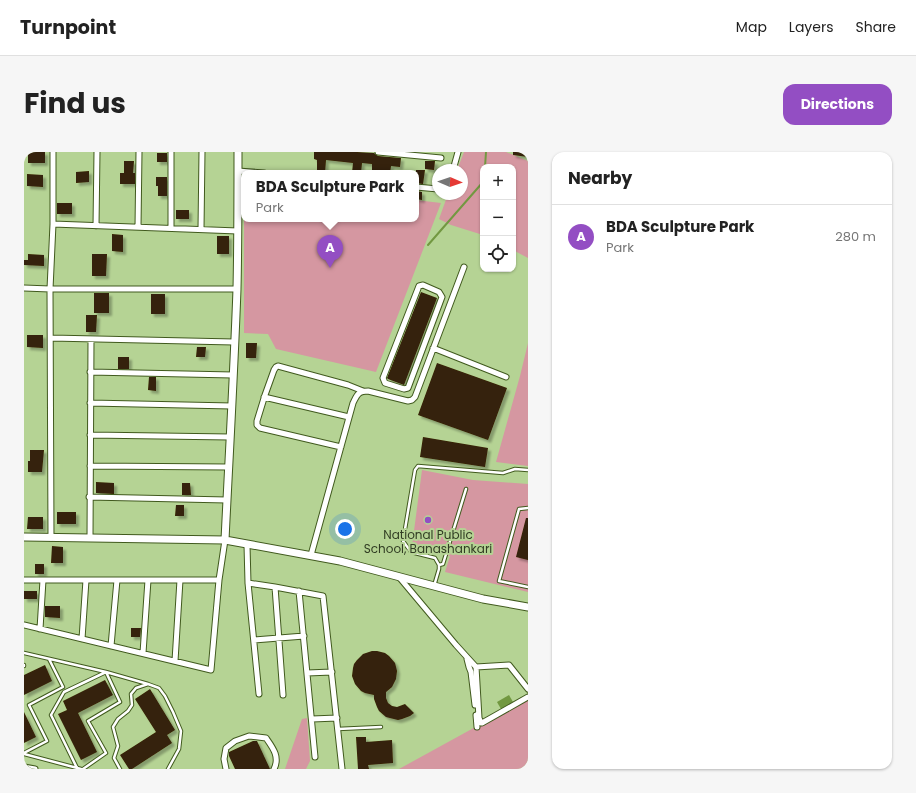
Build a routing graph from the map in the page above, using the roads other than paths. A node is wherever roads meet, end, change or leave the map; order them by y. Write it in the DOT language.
graph roads {
  1 [pos="53,152"];
  2 [pos="97,152"];
  3 [pos="139,152"];
  4 [pos="171,152"];
  5 [pos="202,152"];
  6 [pos="238,152"];
  7 [pos="378,152"];
  8 [pos="458,152"];
  9 [pos="441,158"];
  10 [pos="455,164"];
  11 [pos="238,171"];
  12 [pos="241,171"];
  13 [pos="419,187"];
  14 [pos="432,188"];
  15 [pos="53,224"];
  16 [pos="96,226"];
  17 [pos="138,227"];
  18 [pos="171,228"];
  19 [pos="201,229"];
  20 [pos="238,231"];
  21 [pos="464,267"];
  22 [pos="24,288"];
  23 [pos="50,289"];
  24 [pos="237,289"];
  25 [pos="431,325"];
  26 [pos="440,328"];
  27 [pos="51,338"];
  28 [pos="91,339"];
  29 [pos="234,342"];
  30 [pos="434,348"];
  31 [pos="90,372"];
  32 [pos="233,375"];
  33 [pos="506,377"];
  34 [pos="363,391"];
  35 [pos="264,397"];
  36 [pos="90,404"];
  37 [pos="232,406"];
  38 [pos="349,417"];
  39 [pos="90,435"];
  40 [pos="230,437"];
  41 [pos="341,447"];
  42 [pos="90,466"];
  43 [pos="228,467"];
  44 [pos="528,470"];
  45 [pos="466,489"];
  46 [pos="90,497"];
  47 [pos="227,500"];
  48 [pos="528,508"];
  49 [pos="24,537"];
  50 [pos="51,538"];
  51 [pos="90,538"];
  52 [pos="225,540"];
  53 [pos="242,544"];
  54 [pos="310,555"];
  55 [pos="438,565"];
  56 [pos="399,577"];
  57 [pos="24,580"];
  58 [pos="43,580"];
  59 [pos="86,580"];
  60 [pos="117,580"];
  61 [pos="148,580"];
  62 [pos="180,580"];
  63 [pos="219,580"];
  64 [pos="248,583"];
  65 [pos="275,586"];
  66 [pos="434,586"];
  67 [pos="528,587"];
  68 [pos="299,591"];
  69 [pos="528,606"];
  70 [pos="24,625"];
  71 [pos="40,629"];
  72 [pos="304,636"];
  73 [pos="279,638"];
  74 [pos="82,639"];
  75 [pos="254,640"];
  76 [pos="111,646"];
  77 [pos="24,653"];
  78 [pos="143,653"];
  79 [pos="49,659"];
  80 [pos="467,659"];
  81 [pos="175,661"];
  82 [pos="476,667"];
  83 [pos="106,672"];
  84 [pos="332,672"];
  85 [pos="307,674"];
  86 [pos="148,684"];
  87 [pos="528,689"];
  88 [pos="259,694"];
  89 [pos="284,695"];
  90 [pos="528,697"];
  91 [pos="337,718"];
  92 [pos="312,719"];
  93 [pos="477,727"];
  94 [pos="382,728"];
  95 [pos="338,729"];
  96 [pos="24,754"];
  97 [pos="315,757"];
  98 [pos="24,767"];
  99 [pos="77,768"];
  100 [pos="35,769"];
  101 [pos="82,769"];
  102 [pos="120,769"];
  103 [pos="168,769"];
  104 [pos="226,769"];
  105 [pos="274,769"];
  106 [pos="342,769"];
  1 -- 15 [label="street"];
  2 -- 16 [label="street"];
  3 -- 17 [label="street"];
  4 -- 18 [label="street"];
  5 -- 19 [label="street"];
  6 -- 11 [label="street"];
  7 -- 9 [label="street"];
  8 -- 10 [label="street"];
  11 -- 12 [label="street"];
  11 -- 20 [label="street"];
  13 -- 14 [label="street"];
  15 -- 16 [label="street"];
  15 -- 23 [label="street"];
  16 -- 17 [label="street"];
  17 -- 18 [label="street"];
  18 -- 19 [label="street"];
  19 -- 20 [label="street"];
  20 -- 24 [label="street"];
  21 -- 26 [label="street"];
  22 -- 23 [label="street"];
  23 -- 24 [label="street"];
  23 -- 27 [label="street"];
  24 -- 29 [label="street"];
  25 -- 25 [label="street"];
  25 -- 26 [label="street"];
  26 -- 30 [label="street"];
  27 -- 28 [label="street"];
  27 -- 50 [label="street"];
  28 -- 29 [label="street"];
  28 -- 31 [label="street"];
  29 -- 32 [label="street"];
  30 -- 33 [label="street"];
  30 -- 34 [label="street"];
  31 -- 32 [label="street"];
  31 -- 36 [label="street"];
  32 -- 37 [label="street"];
  34 -- 35 [label="street"];
  34 -- 38 [label="street"];
  35 -- 38 [label="street"];
  35 -- 41 [label="street"];
  36 -- 37 [label="street"];
  36 -- 39 [label="street"];
  37 -- 40 [label="street"];
  38 -- 41 [label="street"];
  39 -- 40 [label="street"];
  39 -- 42 [label="street"];
  40 -- 43 [label="street"];
  41 -- 54 [label="street"];
  42 -- 43 [label="street"];
  42 -- 46 [label="street"];
  43 -- 47 [label="street"];
  44 -- 55 [label="lane"];
  45 -- 55 [label="lane"];
  46 -- 47 [label="street"];
  46 -- 51 [label="street"];
  47 -- 52 [label="street"];
  48 -- 67 [label="lane"];
  49 -- 50 [label="street"];
  50 -- 51 [label="street"];
  51 -- 52 [label="street"];
  52 -- 53 [label="street"];
  52 -- 63 [label="street"];
  53 -- 54 [label="street"];
  53 -- 64 [label="street"];
  54 -- 56 [label="street"];
  55 -- 66 [label="lane"];
  56 -- 66 [label="street"];
  56 -- 80 [label="street"];
  57 -- 58 [label="street"];
  58 -- 59 [label="street"];
  58 -- 71 [label="street"];
  59 -- 60 [label="street"];
  59 -- 74 [label="street"];
  60 -- 61 [label="street"];
  60 -- 76 [label="street"];
  61 -- 62 [label="street"];
  61 -- 78 [label="street"];
  62 -- 63 [label="street"];
  62 -- 81 [label="street"];
  63 -- 81 [label="street"];
  64 -- 65 [label="street"];
  64 -- 75 [label="street"];
  65 -- 68 [label="street"];
  65 -- 73 [label="street"];
  66 -- 69 [label="street"];
  68 -- 72 [label="street"];
  68 -- 84 [label="street"];
  70 -- 71 [label="street"];
  71 -- 74 [label="street"];
  72 -- 73 [label="street"];
  72 -- 85 [label="street"];
  73 -- 75 [label="street"];
  73 -- 89 [label="street"];
  74 -- 76 [label="street"];
  75 -- 88 [label="street"];
  76 -- 78 [label="street"];
  77 -- 79 [label="lane"];
  78 -- 81 [label="street"];
  79 -- 83 [label="lane"];
  79 -- 96 [label="lane"];
  80 -- 82 [label="street"];
  80 -- 93 [label="street"];
  82 -- 87 [label="street"];
  82 -- 90 [label="street"];
  83 -- 86 [label="lane"];
  83 -- 99 [label="lane"];
  83 -- 101 [label="lane"];
  84 -- 85 [label="street"];
  84 -- 91 [label="street"];
  85 -- 92 [label="street"];
  86 -- 102 [label="lane"];
  86 -- 103 [label="lane"];
  91 -- 92 [label="street"];
  91 -- 95 [label="street"];
  92 -- 97 [label="street"];
  94 -- 95 [label="lane"];
  95 -- 106 [label="street"];
  96 -- 99 [label="lane"];
  98 -- 100 [label="street"];
  99 -- 101 [label="lane"];
  104 -- 105 [label="street"];
}
